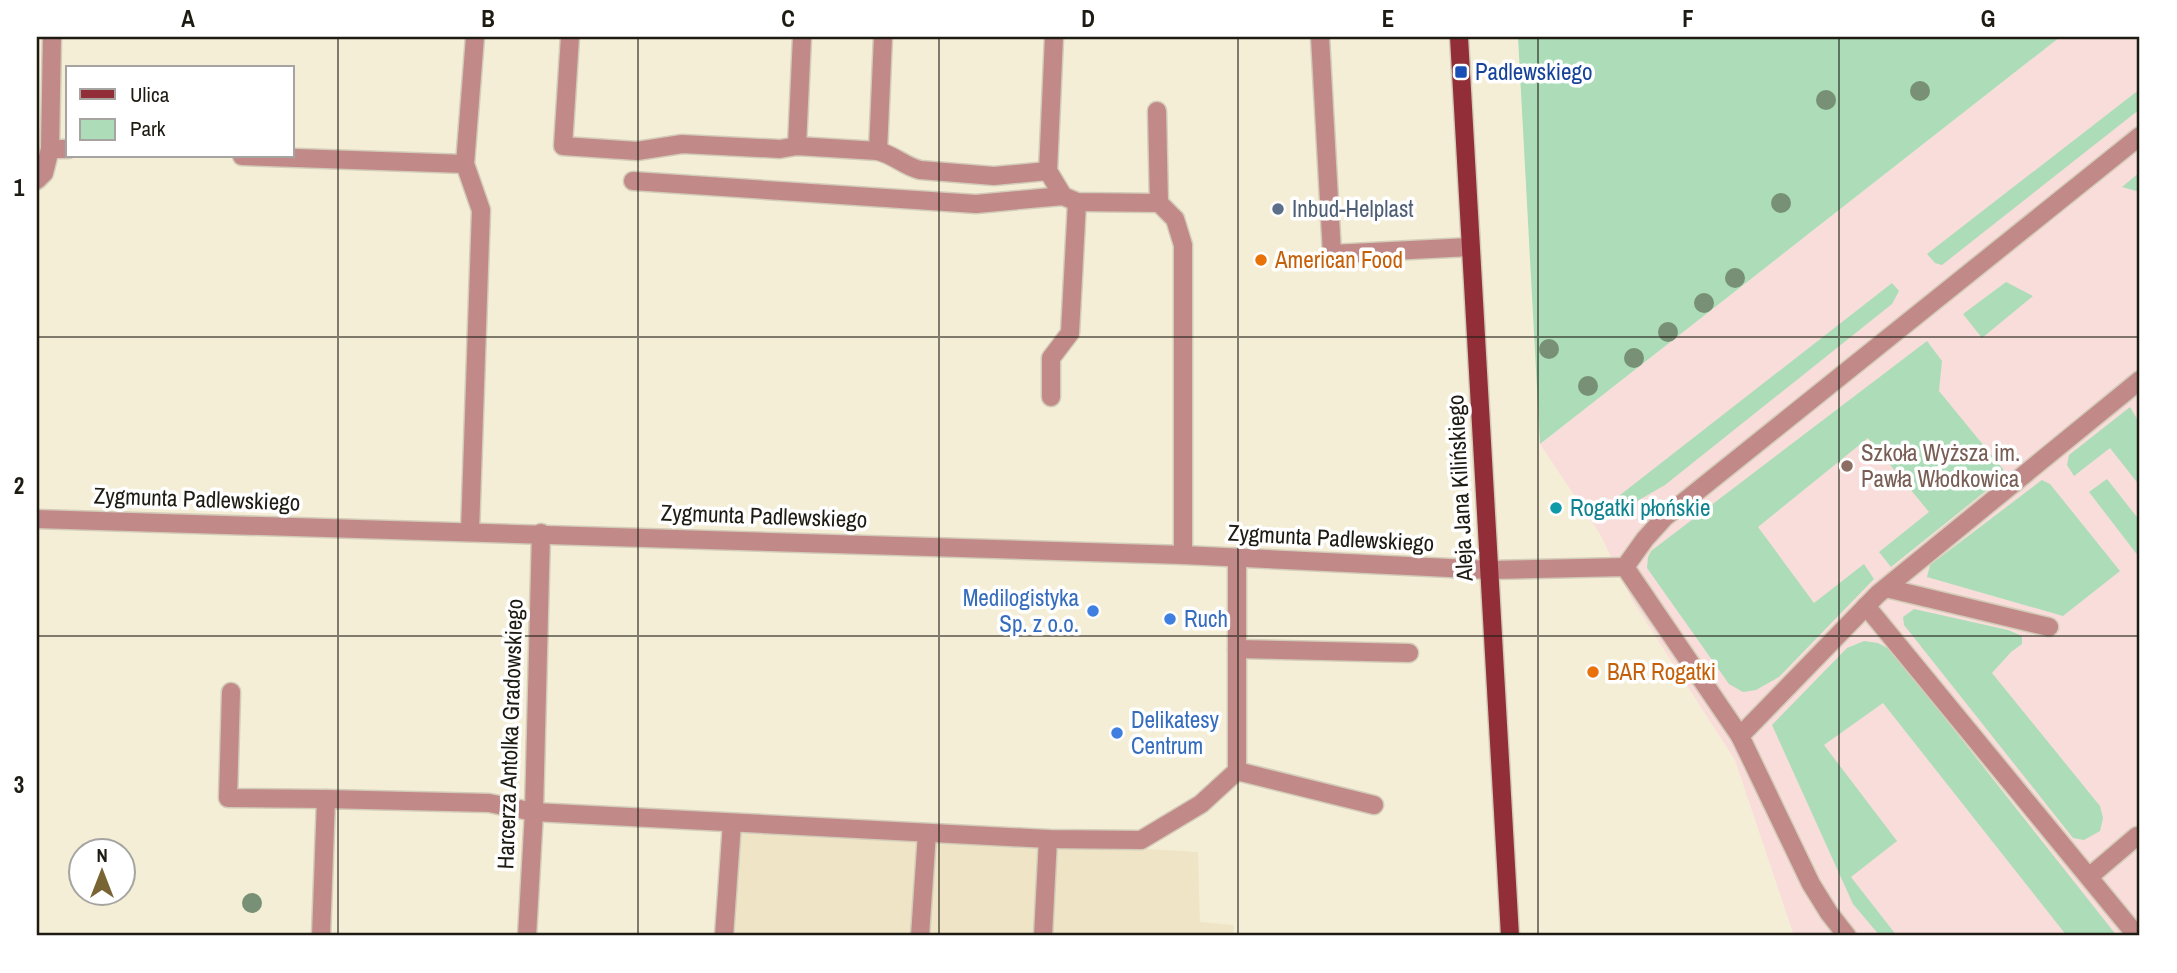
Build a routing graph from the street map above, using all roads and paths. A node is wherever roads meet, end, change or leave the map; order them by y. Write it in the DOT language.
graph roads {
  1 [pos="52,37"];
  2 [pos="475,37"];
  3 [pos="570,37"];
  4 [pos="802,37"];
  5 [pos="883,37"];
  6 [pos="1054,37"];
  7 [pos="1320,37"];
  8 [pos="1459,37"];
  9 [pos="1157,111"];
  10 [pos="2140,136"];
  11 [pos="797,146"];
  12 [pos="50,149"];
  13 [pos="66,149"];
  14 [pos="878,151"];
  15 [pos="294,158"];
  16 [pos="465,164"];
  17 [pos="1048,171"];
  18 [pos="37,180"];
  19 [pos="633,181"];
  20 [pos="1070,199"];
  21 [pos="1158,203"];
  22 [pos="1471,247"];
  23 [pos="2140,380"];
  24 [pos="1051,397"];
  25 [pos="37,519"];
  26 [pos="470,532"];
  27 [pos="541,533"];
  28 [pos="1183,555"];
  29 [pos="1237,559"];
  30 [pos="1625,567"];
  31 [pos="1490,570"];
  32 [pos="1886,588"];
  33 [pos="1866,606"];
  34 [pos="2049,627"];
  35 [pos="1237,649"];
  36 [pos="1409,653"];
  37 [pos="231,692"];
  38 [pos="1740,736"];
  39 [pos="1237,771"];
  40 [pos="326,799"];
  41 [pos="1374,805"];
  42 [pos="534,812"];
  43 [pos="732,823"];
  44 [pos="927,833"];
  45 [pos="2137,836"];
  46 [pos="1048,839"];
  47 [pos="2090,876"];
  48 [pos="321,936"];
  49 [pos="527,936"];
  50 [pos="724,936"];
  51 [pos="920,936"];
  52 [pos="1043,936"];
  53 [pos="1510,936"];
  54 [pos="1847,936"];
  55 [pos="2137,936"];
  1 -- 12 [label="street"];
  2 -- 16 [label="street"];
  3 -- 11 [label="street"];
  4 -- 11 [label="street"];
  5 -- 14 [label="street"];
  6 -- 17 [label="street"];
  7 -- 22 [label="street"];
  8 -- 22 [label="main road, Aleja Jana Kilińskiego"];
  9 -- 21 [label="street"];
  10 -- 30 [label="street"];
  11 -- 14 [label="street"];
  12 -- 13 [label="street"];
  12 -- 18 [label="street"];
  14 -- 17 [label="street"];
  15 -- 16 [label="street"];
  16 -- 26 [label="street"];
  17 -- 20 [label="street"];
  19 -- 20 [label="street"];
  20 -- 21 [label="street"];
  20 -- 24 [label="street"];
  21 -- 28 [label="street"];
  22 -- 31 [label="main road, Aleja Jana Kilińskiego"];
  23 -- 32 [label="street"];
  25 -- 26 [label="street, Zygmunta Padlewskiego"];
  26 -- 27 [label="street, Zygmunta Padlewskiego"];
  27 -- 28 [label="street, Zygmunta Padlewskiego"];
  27 -- 42 [label="street, Harcerza Antolka Gradowskiego"];
  28 -- 29 [label="street, Zygmunta Padlewskiego"];
  29 -- 31 [label="street, Zygmunta Padlewskiego"];
  29 -- 35 [label="street"];
  30 -- 31 [label="street, Zygmunta Padlewskiego"];
  30 -- 38 [label="street"];
  31 -- 53 [label="main road, Aleja Jana Kilińskiego"];
  32 -- 33 [label="street"];
  32 -- 34 [label="street"];
  33 -- 38 [label="street"];
  33 -- 47 [label="street"];
  35 -- 36 [label="street"];
  35 -- 39 [label="street"];
  37 -- 40 [label="street"];
  38 -- 54 [label="street"];
  39 -- 41 [label="street"];
  39 -- 46 [label="street"];
  40 -- 42 [label="street"];
  40 -- 48 [label="street"];
  42 -- 43 [label="street"];
  42 -- 49 [label="street, Harcerza Antolka Gradowskiego"];
  43 -- 44 [label="street"];
  43 -- 50 [label="street"];
  44 -- 46 [label="street"];
  44 -- 51 [label="street"];
  45 -- 47 [label="street"];
  46 -- 52 [label="street"];
  47 -- 55 [label="street"];
}
